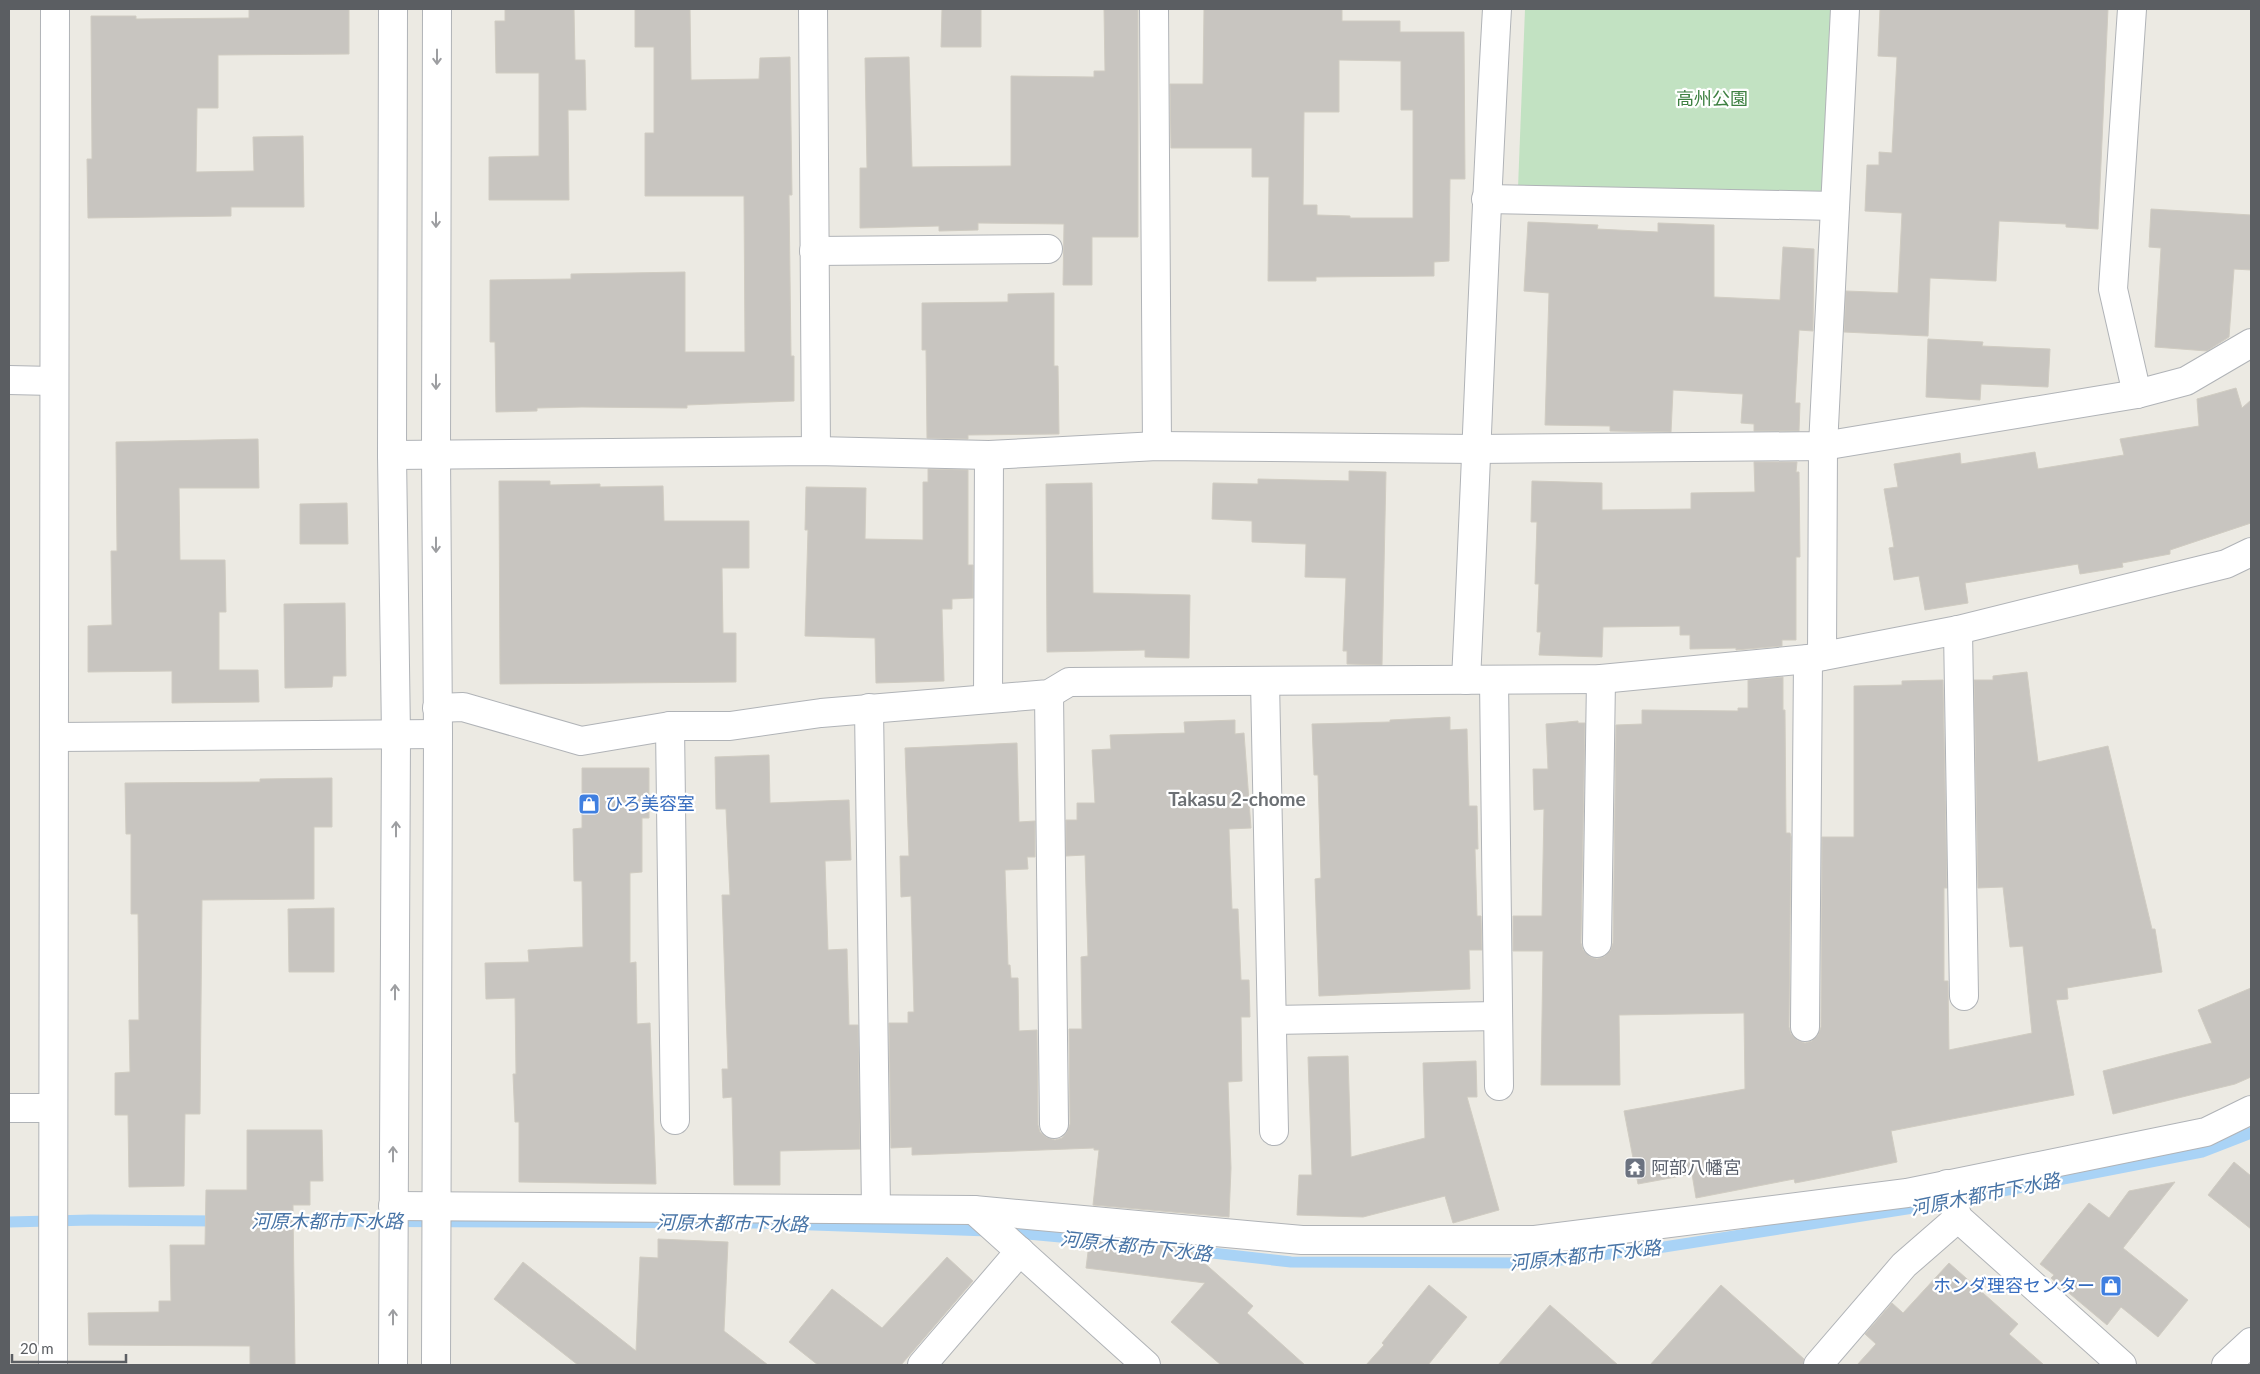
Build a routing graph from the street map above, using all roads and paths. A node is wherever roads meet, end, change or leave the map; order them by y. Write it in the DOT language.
graph roads {
  1 [pos="55,9"];
  2 [pos="393,9"];
  3 [pos="437,9"];
  4 [pos="813,9"];
  5 [pos="1154,9"];
  6 [pos="1497,9"];
  7 [pos="1845,9"];
  8 [pos="2132,9"];
  9 [pos="1486,200"];
  10 [pos="1835,206"];
  11 [pos="1048,249"];
  12 [pos="814,251"];
  13 [pos="2251,343"];
  14 [pos="9,380"];
  15 [pos="53,381"];
  16 [pos="2137,394"];
  17 [pos="1157,446"];
  18 [pos="1823,446"];
  19 [pos="1477,449"];
  20 [pos="816,451"];
  21 [pos="436,454"];
  22 [pos="392,455"];
  23 [pos="989,455"];
  24 [pos="2251,552"];
  25 [pos="1958,630"];
  26 [pos="1815,658"];
  27 [pos="1602,679"];
  28 [pos="1466,680"];
  29 [pos="1494,680"];
  30 [pos="1265,681"];
  31 [pos="1049,694"];
  32 [pos="988,699"];
  33 [pos="869,708"];
  34 [pos="438,721"];
  35 [pos="670,726"];
  36 [pos="396,736"];
  37 [pos="56,737"];
  38 [pos="1597,943"];
  39 [pos="1964,996"];
  40 [pos="1498,1016"];
  41 [pos="1272,1020"];
  42 [pos="1805,1027"];
  43 [pos="1499,1086"];
  44 [pos="9,1108"];
  45 [pos="53,1108"];
  46 [pos="2251,1110"];
  47 [pos="675,1120"];
  48 [pos="1054,1124"];
  49 [pos="1274,1131"];
  50 [pos="1947,1184"];
  51 [pos="435,1205"];
  52 [pos="393,1206"];
  53 [pos="876,1209"];
  54 [pos="974,1210"];
  55 [pos="1958,1218"];
  56 [pos="1020,1251"];
  57 [pos="2251,1342"];
  58 [pos="53,1365"];
  59 [pos="393,1365"];
  60 [pos="436,1365"];
  61 [pos="922,1365"];
  62 [pos="1146,1365"];
  63 [pos="1818,1365"];
  64 [pos="2122,1365"];
  65 [pos="2226,1365"];
  1 -- 15 [label="street"];
  2 -- 22 [label="street"];
  3 -- 21 [label="street, one-way"];
  4 -- 12 [label="street"];
  5 -- 17 [label="street"];
  6 -- 9 [label="street"];
  7 -- 10 [label="street"];
  8 -- 16 [label="street"];
  9 -- 10 [label="street"];
  9 -- 19 [label="street"];
  10 -- 18 [label="street"];
  11 -- 12 [label="street"];
  12 -- 20 [label="street"];
  13 -- 16 [label="street"];
  14 -- 15 [label="street"];
  15 -- 37 [label="street"];
  16 -- 18 [label="street"];
  17 -- 19 [label="street"];
  17 -- 23 [label="street"];
  18 -- 19 [label="street"];
  18 -- 26 [label="street"];
  19 -- 28 [label="street"];
  20 -- 21 [label="street"];
  20 -- 23 [label="street"];
  21 -- 22 [label="street"];
  21 -- 34 [label="street, one-way"];
  22 -- 36 [label="street"];
  23 -- 32 [label="street"];
  24 -- 25 [label="street"];
  25 -- 26 [label="street"];
  25 -- 39 [label="street"];
  26 -- 27 [label="street"];
  26 -- 42 [label="street"];
  27 -- 29 [label="street"];
  27 -- 38 [label="street"];
  28 -- 29 [label="street"];
  28 -- 30 [label="street"];
  29 -- 40 [label="street"];
  30 -- 31 [label="street"];
  30 -- 41 [label="street"];
  31 -- 32 [label="street"];
  31 -- 48 [label="street"];
  32 -- 33 [label="street"];
  33 -- 35 [label="street"];
  33 -- 53 [label="street"];
  34 -- 35 [label="street"];
  34 -- 36 [label="street"];
  34 -- 51 [label="street"];
  35 -- 47 [label="street"];
  36 -- 37 [label="street"];
  52 -- 36 [label="street, one-way"];
  37 -- 45 [label="street"];
  40 -- 41 [label="street"];
  40 -- 43 [label="street"];
  41 -- 49 [label="street"];
  44 -- 45 [label="street"];
  45 -- 58 [label="street"];
  46 -- 50 [label="street"];
  50 -- 54 [label="street"];
  50 -- 55 [label="street"];
  51 -- 52 [label="street"];
  51 -- 53 [label="street"];
  51 -- 60 [label="street"];
  59 -- 52 [label="street, one-way"];
  53 -- 54 [label="street"];
  54 -- 56 [label="street"];
  55 -- 63 [label="street"];
  55 -- 64 [label="street"];
  56 -- 61 [label="street"];
  56 -- 62 [label="street"];
  57 -- 65 [label="street"];
}
